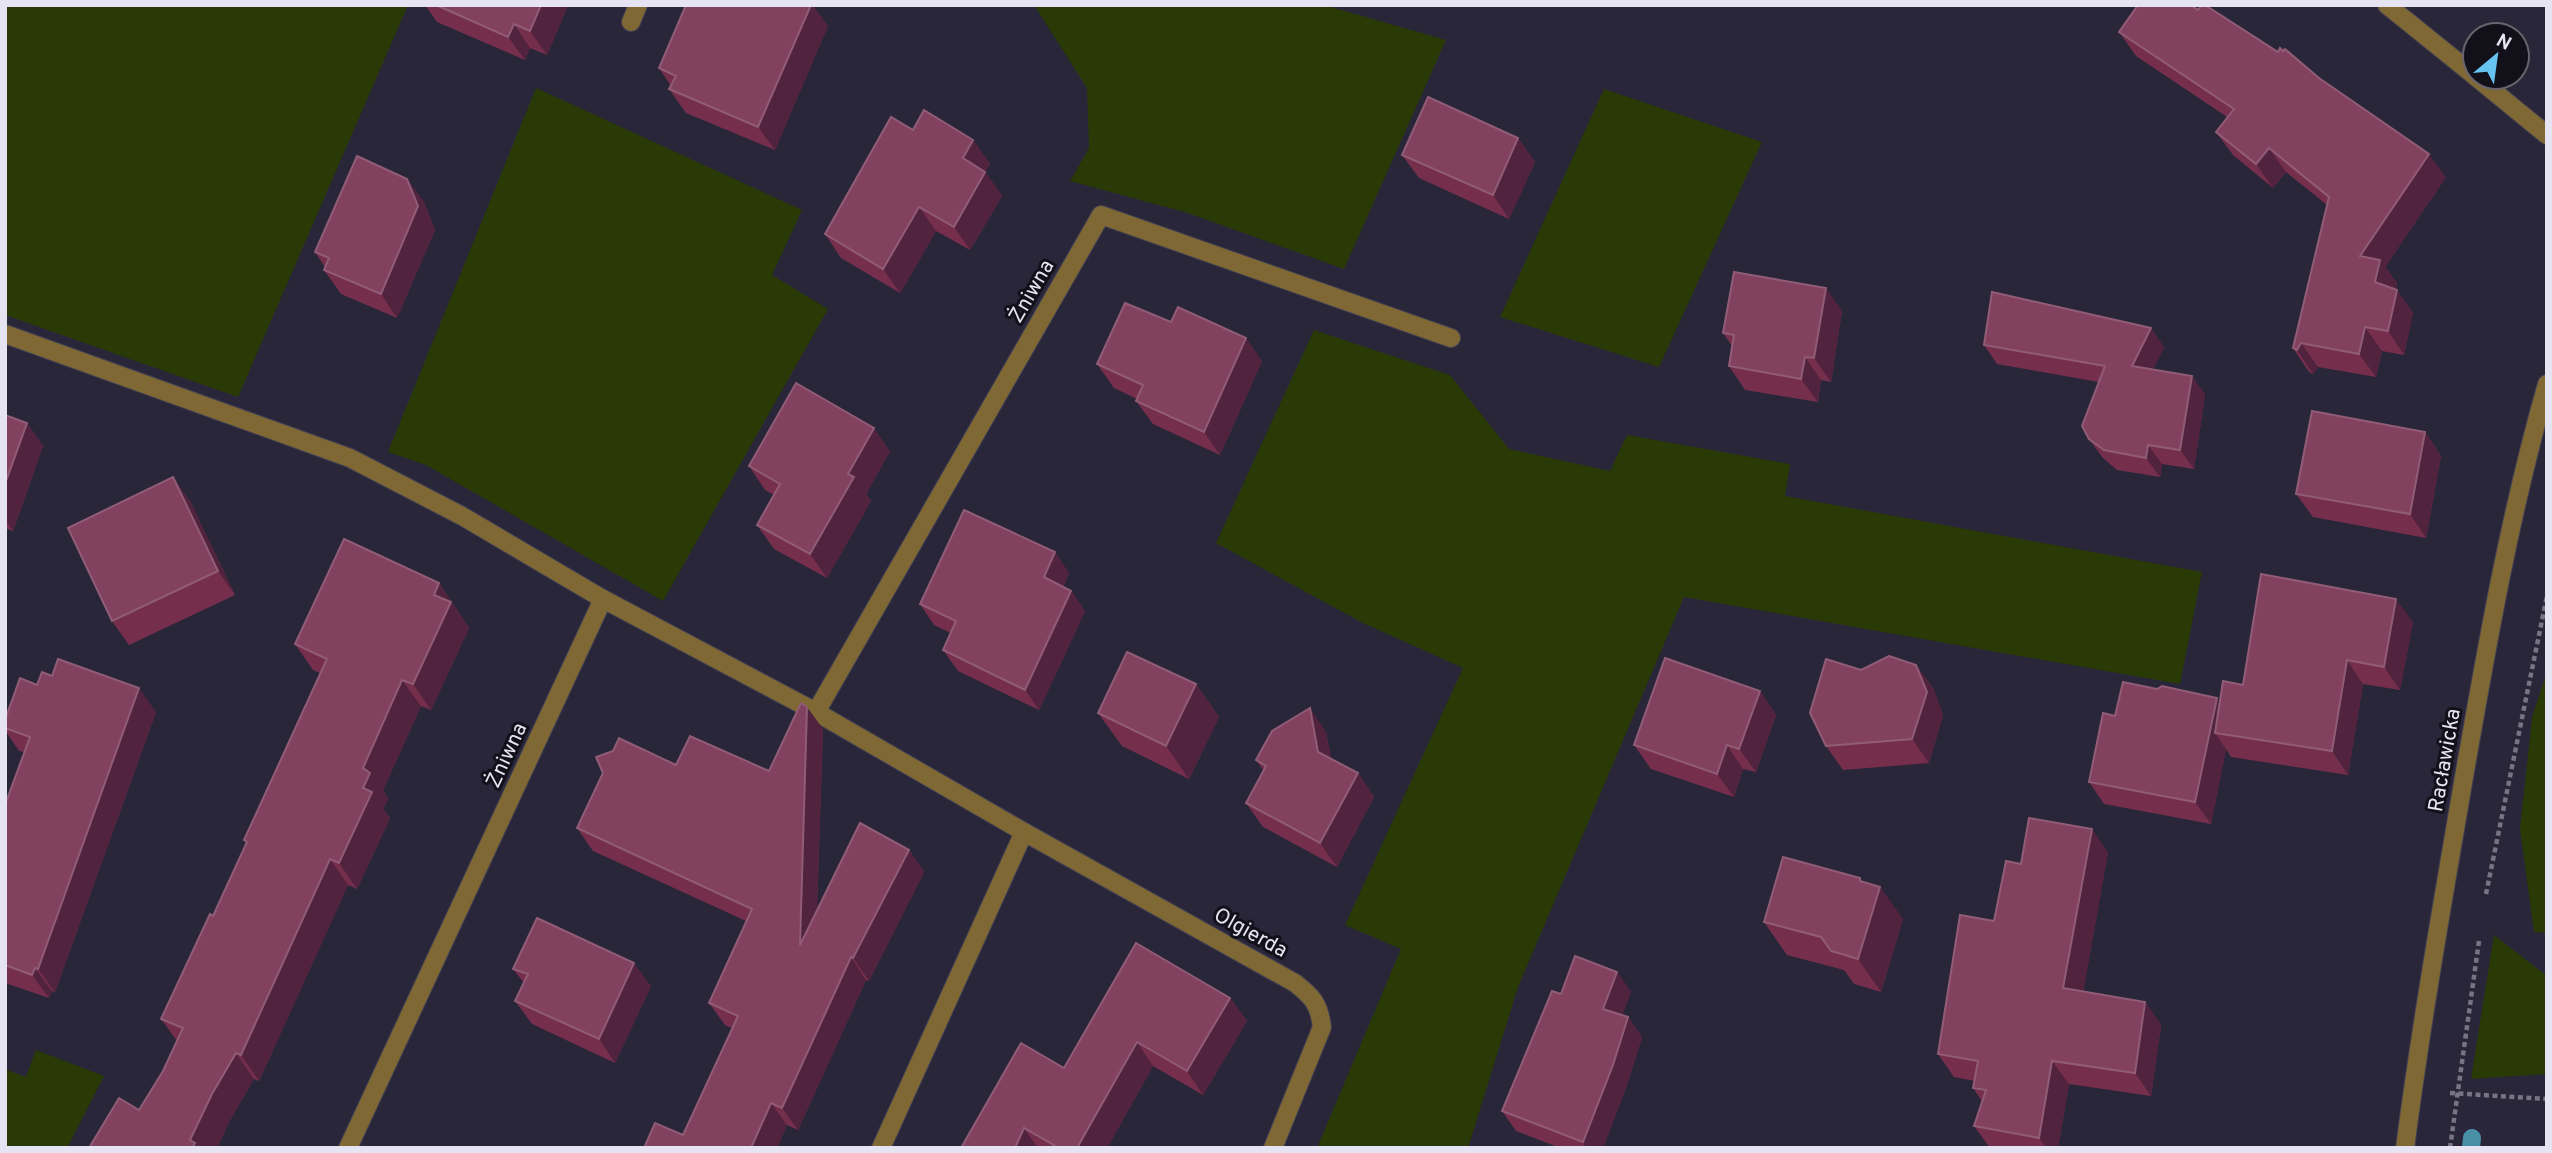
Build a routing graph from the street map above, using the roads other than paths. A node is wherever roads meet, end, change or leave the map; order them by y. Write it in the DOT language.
graph roads {
  1 [pos="2387,5"];
  2 [pos="2461,66"];
  3 [pos="2492,91"];
  4 [pos="2547,135"];
  5 [pos="5,334"];
  6 [pos="1451,338"];
  7 [pos="2547,384"];
  8 [pos="603,599"];
  9 [pos="816,712"];
  10 [pos="1024,832"];
  11 [pos="348,1148"];
  12 [pos="881,1148"];
  13 [pos="1273,1148"];
  14 [pos="2404,1148"];
  1 -- 2 [label="street"];
  3 -- 4 [label="street"];
  5 -- 8 [label="street"];
  6 -- 9 [label="street, Żniwna"];
  7 -- 14 [label="street, Racławicka"];
  8 -- 9 [label="street"];
  8 -- 11 [label="street, Żniwna"];
  9 -- 10 [label="street"];
  10 -- 12 [label="street"];
  10 -- 13 [label="street, Olgierda"];
}
